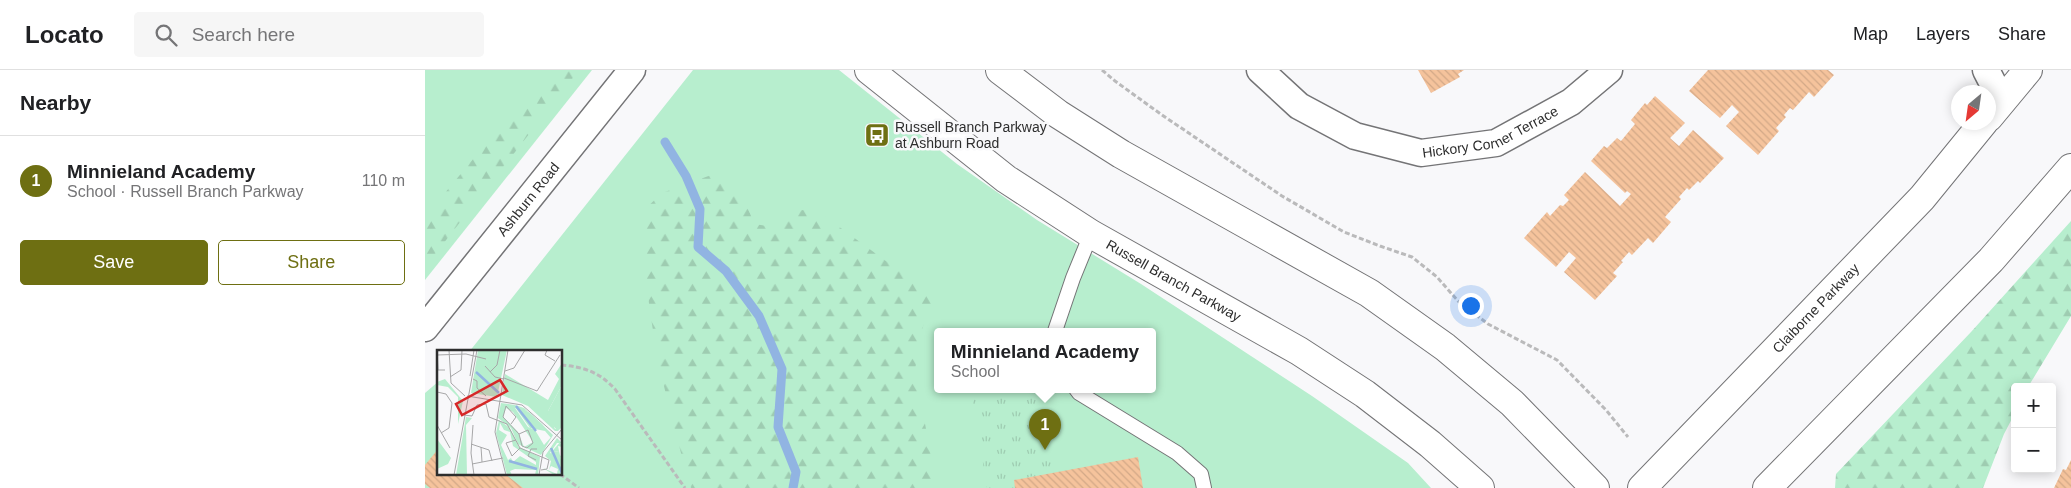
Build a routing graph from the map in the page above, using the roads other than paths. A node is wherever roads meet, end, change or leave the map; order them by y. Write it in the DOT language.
graph roads {
  1 [pos="632,70"];
  2 [pos="869,70"];
  3 [pos="999,70"];
  4 [pos="1260,70"];
  5 [pos="1609,70"];
  6 [pos="1986,70"];
  7 [pos="2027,70"];
  8 [pos="1989,85"];
  9 [pos="1996,108"];
  10 [pos="1977,130"];
  11 [pos="2071,168"];
  12 [pos="1091,234"];
  13 [pos="425,328"];
  14 [pos="1056,328"];
  15 [pos="1079,393"];
  16 [pos="1204,488"];
  17 [pos="1480,488"];
  18 [pos="1595,488"];
  19 [pos="1642,488"];
  20 [pos="1767,488"];
  1 -- 13 [label="street, Ashburn Road"];
  2 -- 12 [label="main road, Russell Branch Parkway"];
  3 -- 18 [label="main road"];
  4 -- 5 [label="street, Hickory Corner Terrace"];
  6 -- 8 [label="street"];
  7 -- 9 [label="main road"];
  10 -- 19 [label="main road, Claiborne Parkway"];
  11 -- 20 [label="main road"];
  12 -- 14 [label="lane"];
  12 -- 17 [label="main road, Russell Branch Parkway"];
  15 -- 16 [label="lane"];
}
